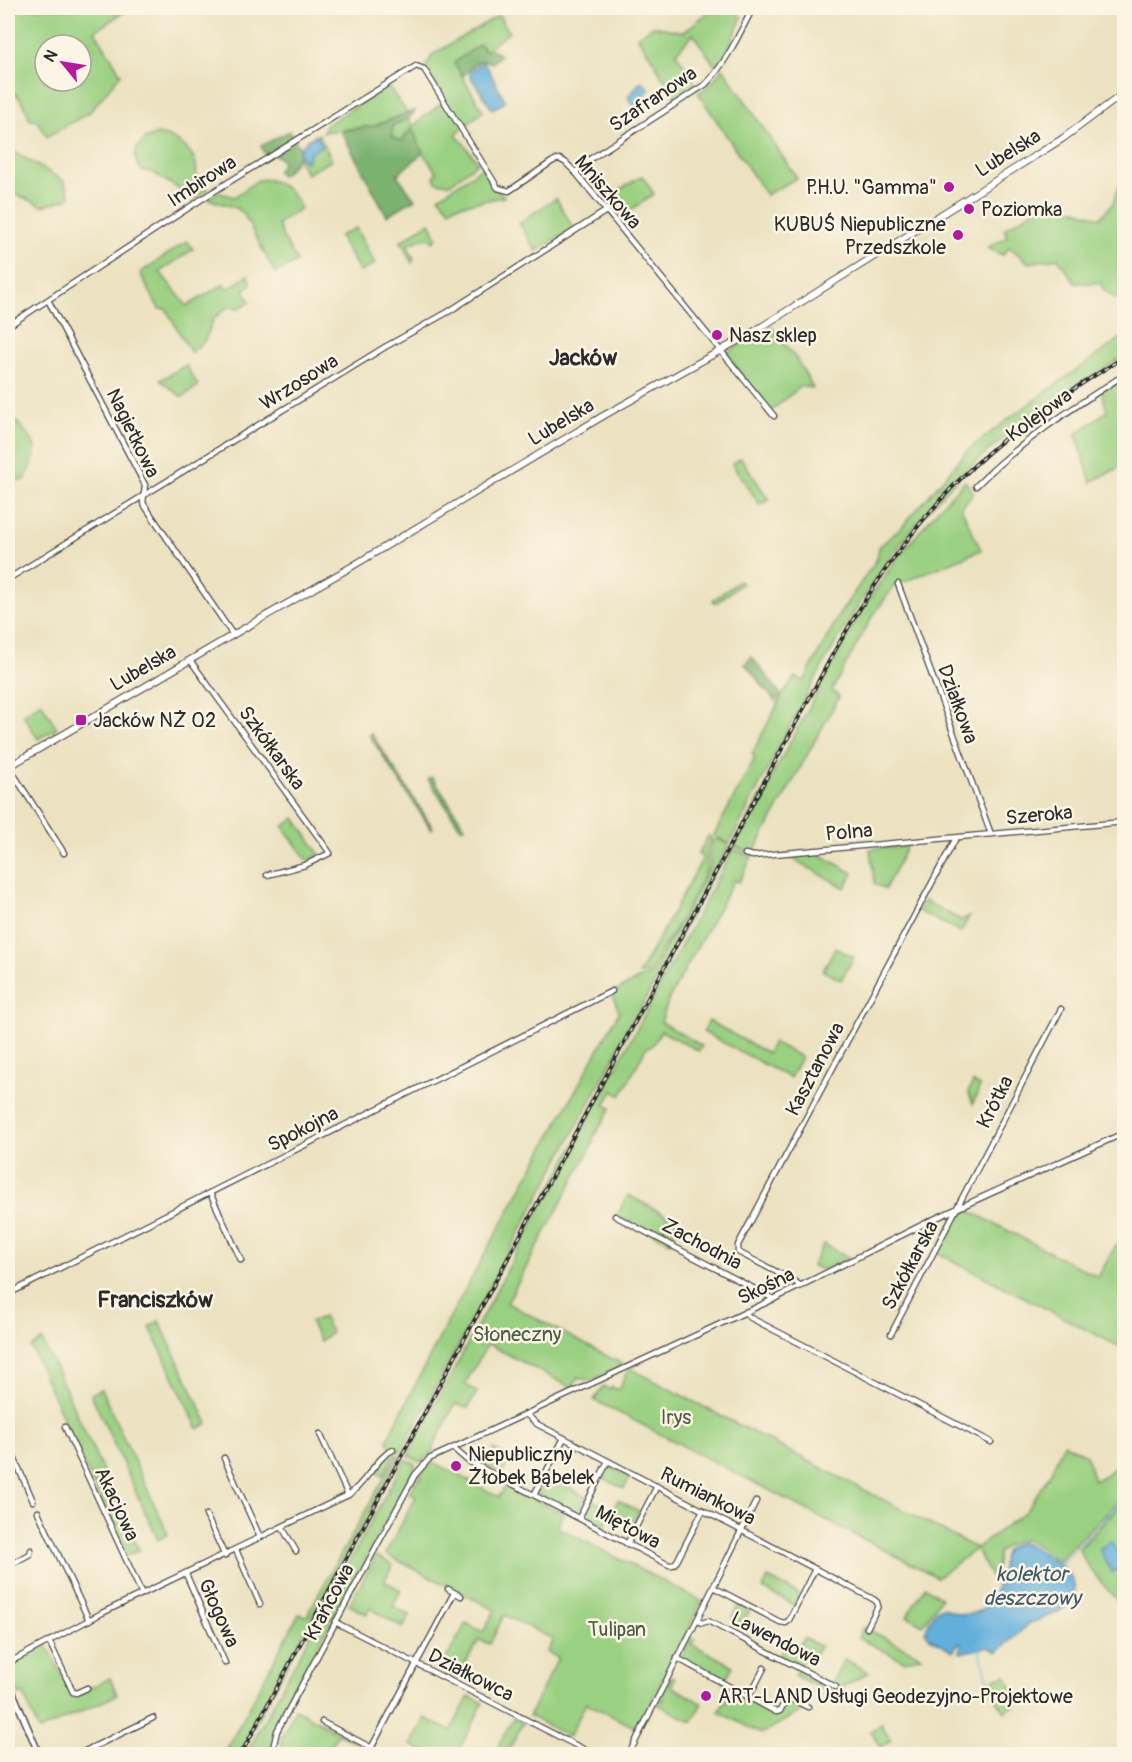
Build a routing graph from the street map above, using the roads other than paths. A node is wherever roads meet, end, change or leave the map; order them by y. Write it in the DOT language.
graph roads {
  1 [pos="753,8"];
  2 [pos="416,66"];
  3 [pos="1125,93"];
  4 [pos="576,173"];
  5 [pos="606,211"];
  6 [pos="48,300"];
  7 [pos="8,326"];
  8 [pos="721,351"];
  9 [pos="1125,375"];
  10 [pos="774,416"];
  11 [pos="976,486"];
  12 [pos="144,497"];
  13 [pos="8,579"];
  14 [pos="898,584"];
  15 [pos="232,635"];
  16 [pos="190,660"];
  17 [pos="8,767"];
  18 [pos="1125,822"];
  19 [pos="991,834"];
  20 [pos="956,837"];
  21 [pos="64,853"];
  22 [pos="745,854"];
  23 [pos="267,875"];
  24 [pos="612,991"];
  25 [pos="1061,1009"];
  26 [pos="1125,1132"];
  27 [pos="210,1192"];
  28 [pos="956,1209"];
  29 [pos="615,1216"];
  30 [pos="241,1260"];
  31 [pos="801,1286"];
  32 [pos="8,1294"];
  33 [pos="774,1299"];
  34 [pos="745,1312"];
  35 [pos="891,1334"];
  36 [pos="526,1414"];
  37 [pos="65,1426"];
  38 [pos="320,1434"];
  39 [pos="564,1438"];
  40 [pos="991,1442"];
  41 [pos="8,1444"];
  42 [pos="453,1448"];
  43 [pos="393,1450"];
  44 [pos="224,1458"];
  45 [pos="608,1461"];
  46 [pos="421,1467"];
  47 [pos="657,1486"];
  48 [pos="534,1495"];
  49 [pos="348,1496"];
  50 [pos="33,1501"];
  51 [pos="756,1501"];
  52 [pos="703,1510"];
  53 [pos="38,1512"];
  54 [pos="206,1515"];
  55 [pos="579,1518"];
  56 [pos="282,1527"];
  57 [pos="741,1530"];
  58 [pos="260,1537"];
  59 [pos="627,1544"];
  60 [pos="31,1550"];
  61 [pos="236,1550"];
  62 [pos="296,1551"];
  63 [pos="225,1556"];
  64 [pos="8,1566"];
  65 [pos="815,1569"];
  66 [pos="186,1574"];
  67 [pos="713,1587"];
  68 [pos="448,1589"];
  69 [pos="454,1593"];
  70 [pos="142,1594"];
  71 [pos="461,1596"];
  72 [pos="260,1604"];
  73 [pos="89,1620"];
  74 [pos="699,1621"];
  75 [pos="335,1622"];
  76 [pos="867,1628"];
  77 [pos="49,1641"];
  78 [pos="677,1658"];
  79 [pos="8,1663"];
  80 [pos="225,1663"];
  81 [pos="416,1664"];
  82 [pos="764,1668"];
  83 [pos="8,1681"];
  84 [pos="836,1687"];
  85 [pos="87,1688"];
  86 [pos="749,1697"];
  87 [pos="808,1707"];
  88 [pos="153,1718"];
  89 [pos="322,1722"];
  90 [pos="372,1748"];
  91 [pos="39,1755"];
  92 [pos="79,1755"];
  93 [pos="275,1755"];
  94 [pos="368,1755"];
  95 [pos="593,1755"];
  96 [pos="629,1755"];
  1 -- 4 [label="street, Szafranowa"];
  2 -- 4 [label="street, Mniszkowa"];
  2 -- 6 [label="street, Imbirowa"];
  3 -- 8 [label="main road, Lubelska"];
  4 -- 5 [label="street, Mniszkowa"];
  5 -- 8 [label="street, Mniszkowa"];
  5 -- 12 [label="street, Wrzosowa"];
  6 -- 7 [label="street, Imbirowa"];
  6 -- 12 [label="street, Nagietkowa"];
  8 -- 10 [label="street, Mniszkowa"];
  8 -- 15 [label="main road, Lubelska"];
  9 -- 11 [label="street, Kolejowa"];
  12 -- 13 [label="street, Wrzosowa"];
  12 -- 15 [label="street, Nagietkowa"];
  14 -- 19 [label="street, Działkowa"];
  15 -- 16 [label="main road, Lubelska"];
  16 -- 17 [label="main road, Lubelska"];
  16 -- 23 [label="street, Szkółkarska"];
  17 -- 21 [label="street"];
  18 -- 19 [label="street, Szeroka"];
  19 -- 20 [label="street, Szeroka"];
  20 -- 22 [label="street, Polna"];
  20 -- 31 [label="street, Kasztanowa"];
  24 -- 27 [label="street, Spokojna"];
  25 -- 28 [label="street, Krótka"];
  26 -- 28 [label="street, Skośna"];
  27 -- 30 [label="street"];
  27 -- 32 [label="street, Spokojna"];
  28 -- 31 [label="street, Skośna"];
  28 -- 35 [label="street, Szkółkarska"];
  29 -- 33 [label="street, Zachodnia"];
  31 -- 33 [label="street, Skośna"];
  33 -- 34 [label="street, Skośna"];
  34 -- 36 [label="street, Skośna"];
  34 -- 40 [label="street"];
  36 -- 39 [label="street, Rumiankowa"];
  36 -- 42 [label="street, Skośna"];
  37 -- 70 [label="street, Akacjowa"];
  38 -- 49 [label="street"];
  39 -- 45 [label="street, Rumiankowa"];
  39 -- 48 [label="street"];
  41 -- 50 [label="street"];
  42 -- 46 [label="street, Skośna"];
  42 -- 48 [label="street, Miętowa"];
  43 -- 49 [label="street"];
  44 -- 58 [label="street"];
  45 -- 47 [label="street, Rumiankowa"];
  45 -- 55 [label="street"];
  46 -- 75 [label="street, Krańcowa"];
  47 -- 52 [label="street, Rumiankowa"];
  47 -- 59 [label="street"];
  48 -- 55 [label="street, Miętowa"];
  49 -- 56 [label="street"];
  51 -- 57 [label="street"];
  52 -- 57 [label="street, Rumiankowa"];
  52 -- 59 [label="street, Miętowa"];
  53 -- 73 [label="street"];
  54 -- 63 [label="street"];
  55 -- 59 [label="street, Miętowa"];
  56 -- 58 [label="street"];
  56 -- 62 [label="street"];
  57 -- 65 [label="street, Rumiankowa"];
  57 -- 67 [label="street"];
  58 -- 61 [label="street"];
  60 -- 64 [label="street"];
  61 -- 63 [label="street"];
  61 -- 72 [label="street"];
  63 -- 66 [label="street"];
  65 -- 67 [label="street"];
  65 -- 76 [label="street, Rumiankowa"];
  66 -- 70 [label="street"];
  66 -- 80 [label="street, Głogowa"];
  67 -- 74 [label="street"];
  68 -- 69 [label="street"];
  69 -- 71 [label="street"];
  69 -- 81 [label="street"];
  70 -- 73 [label="street"];
  73 -- 77 [label="street"];
  74 -- 78 [label="street"];
  74 -- 84 [label="street, Lawendowa"];
  75 -- 81 [label="street, Działkowca"];
  75 -- 93 [label="street, Krańcowa"];
  77 -- 79 [label="street"];
  77 -- 85 [label="street"];
  78 -- 86 [label="street"];
  78 -- 96 [label="street"];
  81 -- 90 [label="street"];
  81 -- 95 [label="street, Działkowca"];
  82 -- 86 [label="street"];
  83 -- 91 [label="street"];
  86 -- 87 [label="street"];
  88 -- 92 [label="street"];
  89 -- 90 [label="street"];
  90 -- 94 [label="street"];
}
